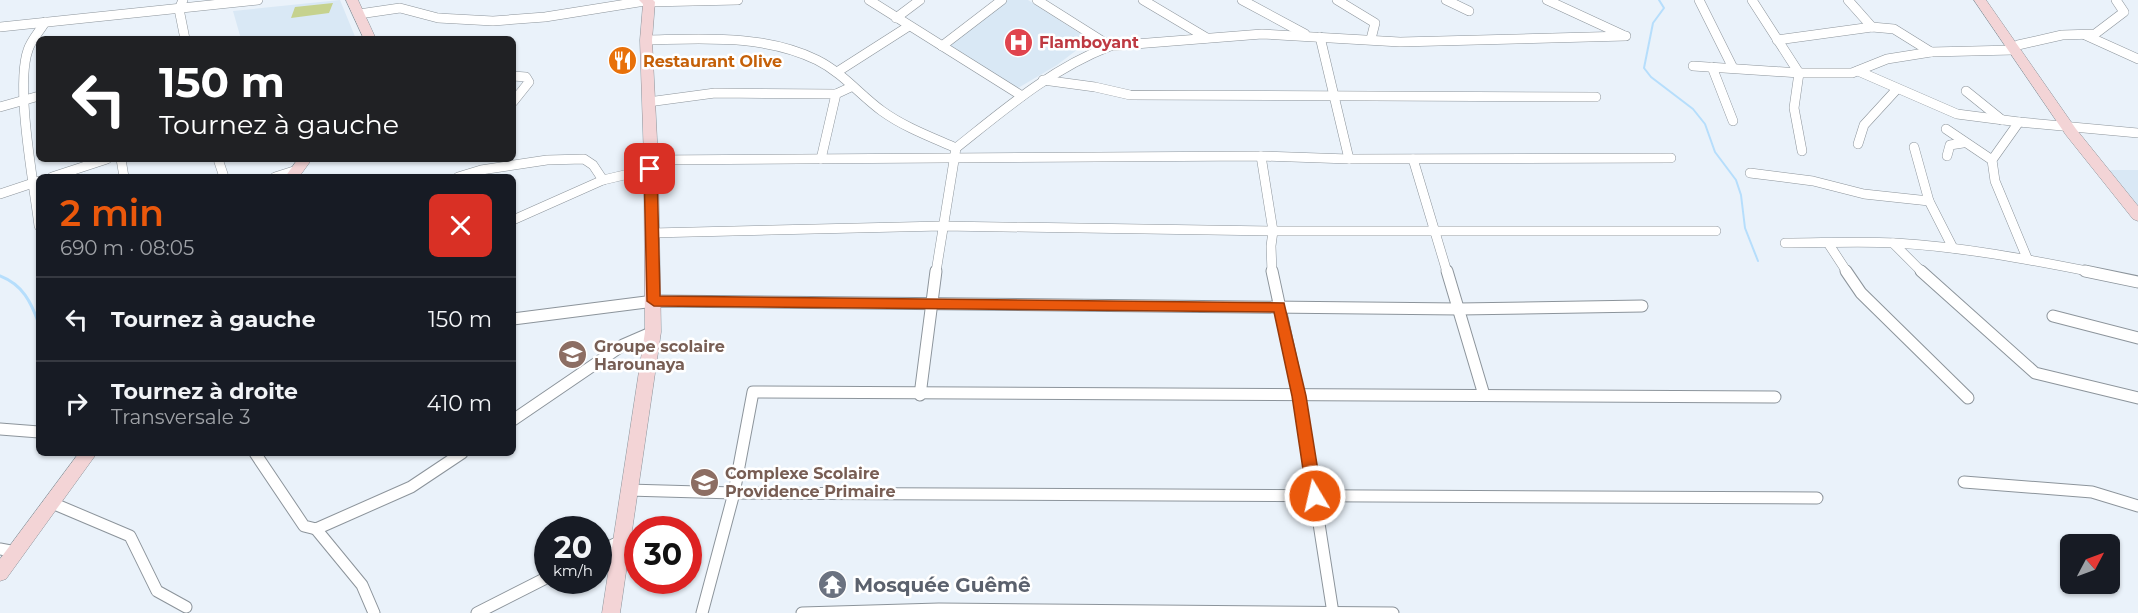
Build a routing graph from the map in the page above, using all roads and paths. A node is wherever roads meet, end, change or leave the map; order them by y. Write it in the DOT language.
graph roads {
  1 [pos="183,0"];
  2 [pos="258,0"];
  3 [pos="352,0"];
  4 [pos="738,0"];
  5 [pos="869,0"];
  6 [pos="920,0"];
  7 [pos="1002,0"];
  8 [pos="1037,0"];
  9 [pos="1143,0"];
  10 [pos="1242,0"];
  11 [pos="1337,0"];
  12 [pos="1446,0"];
  13 [pos="1547,0"];
  14 [pos="1699,0"];
  15 [pos="1752,0"];
  16 [pos="1848,0"];
  17 [pos="1980,0"];
  18 [pos="2116,0"];
  19 [pos="646,1"];
  20 [pos="179,9"];
  21 [pos="1469,11"];
  22 [pos="359,14"];
  23 [pos="896,18"];
  24 [pos="45,22"];
  25 [pos="909,26"];
  26 [pos="0,27"];
  27 [pos="1872,27"];
  28 [pos="2084,35"];
  29 [pos="184,36"];
  30 [pos="369,36"];
  31 [pos="1309,36"];
  32 [pos="1320,37"];
  33 [pos="1207,38"];
  34 [pos="1371,39"];
  35 [pos="646,40"];
  36 [pos="1777,40"];
  37 [pos="942,46"];
  38 [pos="1110,46"];
  39 [pos="2013,50"];
  40 [pos="1931,52"];
  41 [pos="2138,59"];
  42 [pos="1693,66"];
  43 [pos="1712,67"];
  44 [pos="1732,68"];
  45 [pos="1858,71"];
  46 [pos="837,72"];
  47 [pos="1799,73"];
  48 [pos="516,76"];
  49 [pos="1042,80"];
  50 [pos="851,87"];
  51 [pos="1898,89"];
  52 [pos="1966,91"];
  53 [pos="836,94"];
  54 [pos="1332,94"];
  55 [pos="1022,96"];
  56 [pos="36,97"];
  57 [pos="1596,97"];
  58 [pos="516,98"];
  59 [pos="24,100"];
  60 [pos="648,102"];
  61 [pos="0,107"];
  62 [pos="2002,120"];
  63 [pos="1733,121"];
  64 [pos="2019,122"];
  65 [pos="2070,128"];
  66 [pos="1946,129"];
  67 [pos="2138,133"];
  68 [pos="34,139"];
  69 [pos="1963,143"];
  70 [pos="1858,144"];
  71 [pos="1914,147"];
  72 [pos="1802,152"];
  73 [pos="954,153"];
  74 [pos="1261,156"];
  75 [pos="1947,156"];
  76 [pos="1671,158"];
  77 [pos="821,159"];
  78 [pos="1349,159"];
  79 [pos="1413,159"];
  80 [pos="1992,160"];
  81 [pos="98,162"];
  82 [pos="484,162"];
  83 [pos="651,165"];
  84 [pos="298,169"];
  85 [pos="481,170"];
  86 [pos="1750,173"];
  87 [pos="61,174"];
  88 [pos="284,174"];
  89 [pos="468,174"];
  90 [pos="603,180"];
  91 [pos="36,182"];
  92 [pos="0,194"];
  93 [pos="1929,201"];
  94 [pos="2138,216"];
  95 [pos="516,219"];
  96 [pos="942,226"];
  97 [pos="1273,231"];
  98 [pos="1435,231"];
  99 [pos="1716,231"];
  100 [pos="652,233"];
  101 [pos="1785,243"];
  102 [pos="1828,243"];
  103 [pos="1893,243"];
  104 [pos="1953,248"];
  105 [pos="2027,258"];
  106 [pos="2138,282"];
  107 [pos="654,301"];
  108 [pos="932,304"];
  109 [pos="1642,306"];
  110 [pos="1280,307"];
  111 [pos="1459,309"];
  112 [pos="2053,316"];
  113 [pos="516,319"];
  114 [pos="653,332"];
  115 [pos="2138,338"];
  116 [pos="920,395"];
  117 [pos="1484,395"];
  118 [pos="1299,396"];
  119 [pos="1775,397"];
  120 [pos="1968,398"];
  121 [pos="2138,398"];
  122 [pos="516,418"];
  123 [pos="0,429"];
  124 [pos="36,432"];
  125 [pos="87,456"];
  126 [pos="257,456"];
  127 [pos="457,456"];
  128 [pos="1964,482"];
  129 [pos="628,490"];
  130 [pos="734,492"];
  131 [pos="1315,496"];
  132 [pos="1817,498"];
  133 [pos="52,503"];
  134 [pos="2138,507"];
  135 [pos="316,529"];
  136 [pos="621,541"];
  137 [pos="612,545"];
  138 [pos="8,550"];
  139 [pos="0,573"];
  140 [pos="534,584"];
  141 [pos="186,607"];
  142 [pos="939,611"];
  143 [pos="1333,612"];
  144 [pos="374,613"];
  145 [pos="477,613"];
  146 [pos="611,613"];
  147 [pos="702,613"];
  148 [pos="802,613"];
  149 [pos="1393,613"];
  1 -- 20 [label="street"];
  2 -- 20 [label="street"];
  3 -- 22 [label="main road"];
  4 -- 19 [label="street"];
  5 -- 23 [label="street"];
  6 -- 23 [label="street"];
  7 -- 37 [label="street"];
  8 -- 38 [label="street"];
  9 -- 33 [label="street"];
  10 -- 31 [label="street"];
  11 -- 34 [label="street"];
  12 -- 21 [label="street"];
  13 -- 34 [label="street"];
  14 -- 44 [label="street"];
  15 -- 36 [label="street"];
  16 -- 27 [label="street"];
  17 -- 39 [label="main road"];
  18 -- 28 [label="street"];
  19 -- 22 [label="street"];
  19 -- 35 [label="main road"];
  20 -- 24 [label="street"];
  20 -- 29 [label="street"];
  22 -- 30 [label="main road"];
  23 -- 25 [label="street"];
  24 -- 26 [label="street"];
  24 -- 59 [label="street"];
  25 -- 37 [label="street"];
  25 -- 46 [label="street"];
  27 -- 36 [label="street"];
  27 -- 40 [label="street"];
  28 -- 39 [label="street"];
  28 -- 41 [label="street"];
  31 -- 32 [label="street"];
  31 -- 33 [label="street"];
  32 -- 34 [label="street"];
  32 -- 54 [label="street"];
  33 -- 38 [label="street"];
  35 -- 46 [label="street"];
  35 -- 60 [label="main road"];
  36 -- 47 [label="street"];
  37 -- 55 [label="street"];
  38 -- 49 [label="street"];
  39 -- 40 [label="street"];
  39 -- 65 [label="main road"];
  40 -- 45 [label="street"];
  42 -- 43 [label="street"];
  43 -- 44 [label="street"];
  43 -- 63 [label="street"];
  44 -- 47 [label="street"];
  45 -- 47 [label="street"];
  45 -- 51 [label="street"];
  46 -- 50 [label="street"];
  47 -- 72 [label="street"];
  48 -- 58 [label="street"];
  49 -- 54 [label="street"];
  49 -- 55 [label="street"];
  50 -- 53 [label="street"];
  50 -- 73 [label="street"];
  51 -- 62 [label="street"];
  51 -- 70 [label="street"];
  52 -- 62 [label="street"];
  53 -- 60 [label="street"];
  53 -- 77 [label="street"];
  54 -- 57 [label="street"];
  54 -- 78 [label="street"];
  55 -- 73 [label="street"];
  56 -- 59 [label="street"];
  59 -- 61 [label="street"];
  59 -- 68 [label="street"];
  60 -- 83 [label="main road"];
  62 -- 64 [label="street"];
  64 -- 65 [label="street"];
  64 -- 80 [label="street"];
  65 -- 67 [label="street"];
  65 -- 94 [label="main road"];
  66 -- 69 [label="street"];
  68 -- 91 [label="street"];
  69 -- 75 [label="street"];
  69 -- 80 [label="street"];
  71 -- 93 [label="street"];
  73 -- 74 [label="street"];
  73 -- 77 [label="street"];
  73 -- 96 [label="street"];
  74 -- 78 [label="street"];
  74 -- 97 [label="street"];
  76 -- 79 [label="street"];
  77 -- 83 [label="street"];
  78 -- 79 [label="street"];
  79 -- 98 [label="street"];
  80 -- 105 [label="street"];
  81 -- 87 [label="street"];
  82 -- 85 [label="street"];
  83 -- 90 [label="street"];
  83 -- 100 [label="main road"];
  84 -- 88 [label="street"];
  85 -- 89 [label="street"];
  85 -- 90 [label="street"];
  86 -- 93 [label="street"];
  90 -- 95 [label="street"];
  91 -- 92 [label="street"];
  93 -- 104 [label="street"];
  96 -- 97 [label="street"];
  96 -- 100 [label="street"];
  96 -- 108 [label="street"];
  97 -- 98 [label="street"];
  97 -- 110 [label="street"];
  98 -- 99 [label="street"];
  98 -- 111 [label="street"];
  100 -- 107 [label="main road"];
  101 -- 102 [label="street"];
  102 -- 103 [label="street"];
  102 -- 120 [label="street"];
  103 -- 104 [label="street"];
  103 -- 121 [label="street"];
  104 -- 105 [label="street"];
  105 -- 106 [label="street"];
  107 -- 108 [label="street"];
  107 -- 113 [label="street"];
  107 -- 114 [label="main road"];
  108 -- 110 [label="street"];
  108 -- 116 [label="street"];
  109 -- 111 [label="street"];
  110 -- 111 [label="street"];
  110 -- 118 [label="street"];
  111 -- 117 [label="street"];
  112 -- 115 [label="street"];
  114 -- 122 [label="street"];
  114 -- 129 [label="main road"];
  116 -- 118 [label="street"];
  116 -- 130 [label="street"];
  117 -- 118 [label="street"];
  117 -- 119 [label="street"];
  118 -- 131 [label="street"];
  123 -- 124 [label="street"];
  125 -- 133 [label="main road"];
  126 -- 135 [label="street"];
  127 -- 135 [label="street"];
  128 -- 134 [label="street"];
  129 -- 130 [label="street"];
  129 -- 136 [label="main road"];
  130 -- 131 [label="street"];
  130 -- 147 [label="street"];
  131 -- 132 [label="street"];
  131 -- 143 [label="street"];
  133 -- 138 [label="main road"];
  133 -- 141 [label="street"];
  135 -- 144 [label="street"];
  136 -- 137 [label="street"];
  136 -- 146 [label="main road"];
  138 -- 139 [label="main road"];
  140 -- 145 [label="street"];
  142 -- 143 [label="street"];
  142 -- 148 [label="street"];
  143 -- 149 [label="street"];
}
